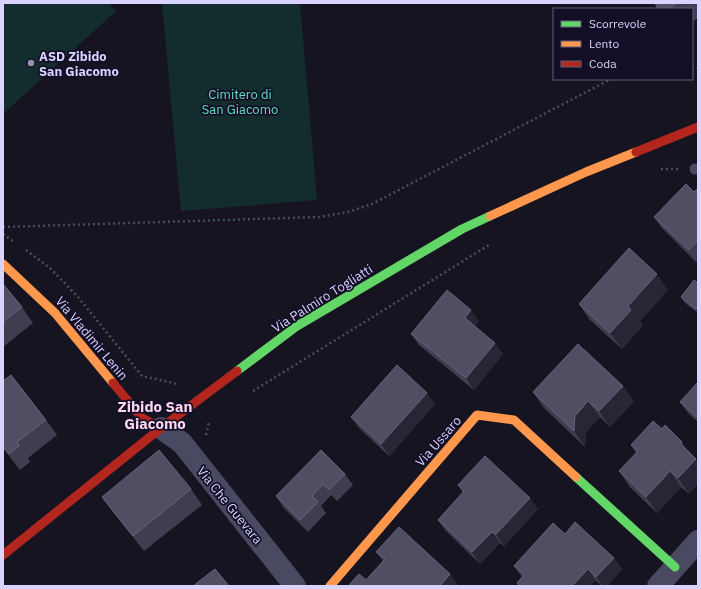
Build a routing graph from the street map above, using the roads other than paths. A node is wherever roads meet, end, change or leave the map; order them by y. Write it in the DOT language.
graph roads {
  1 [pos="698,127"];
  2 [pos="698,135"];
  3 [pos="650,147"];
  4 [pos="3,264"];
  5 [pos="161,428"];
  6 [pos="698,541"];
  7 [pos="3,555"];
  8 [pos="675,567"];
  9 [pos="296,586"];
  10 [pos="330,586"];
  11 [pos="658,586"];
  1 -- 3 [label="street, Via Palmiro Togliatti"];
  2 -- 3 [label="street, Via Palmiro Togliatti"];
  3 -- 5 [label="street, Via Palmiro Togliatti"];
  4 -- 5 [label="street, Via Vladimir Lenin"];
  5 -- 7 [label="street, Via Palmiro Togliatti"];
  5 -- 9 [label="street, Via Che Guevara"];
  6 -- 8 [label="street"];
  8 -- 10 [label="street, Via Ussaro"];
  8 -- 11 [label="street"];
}
